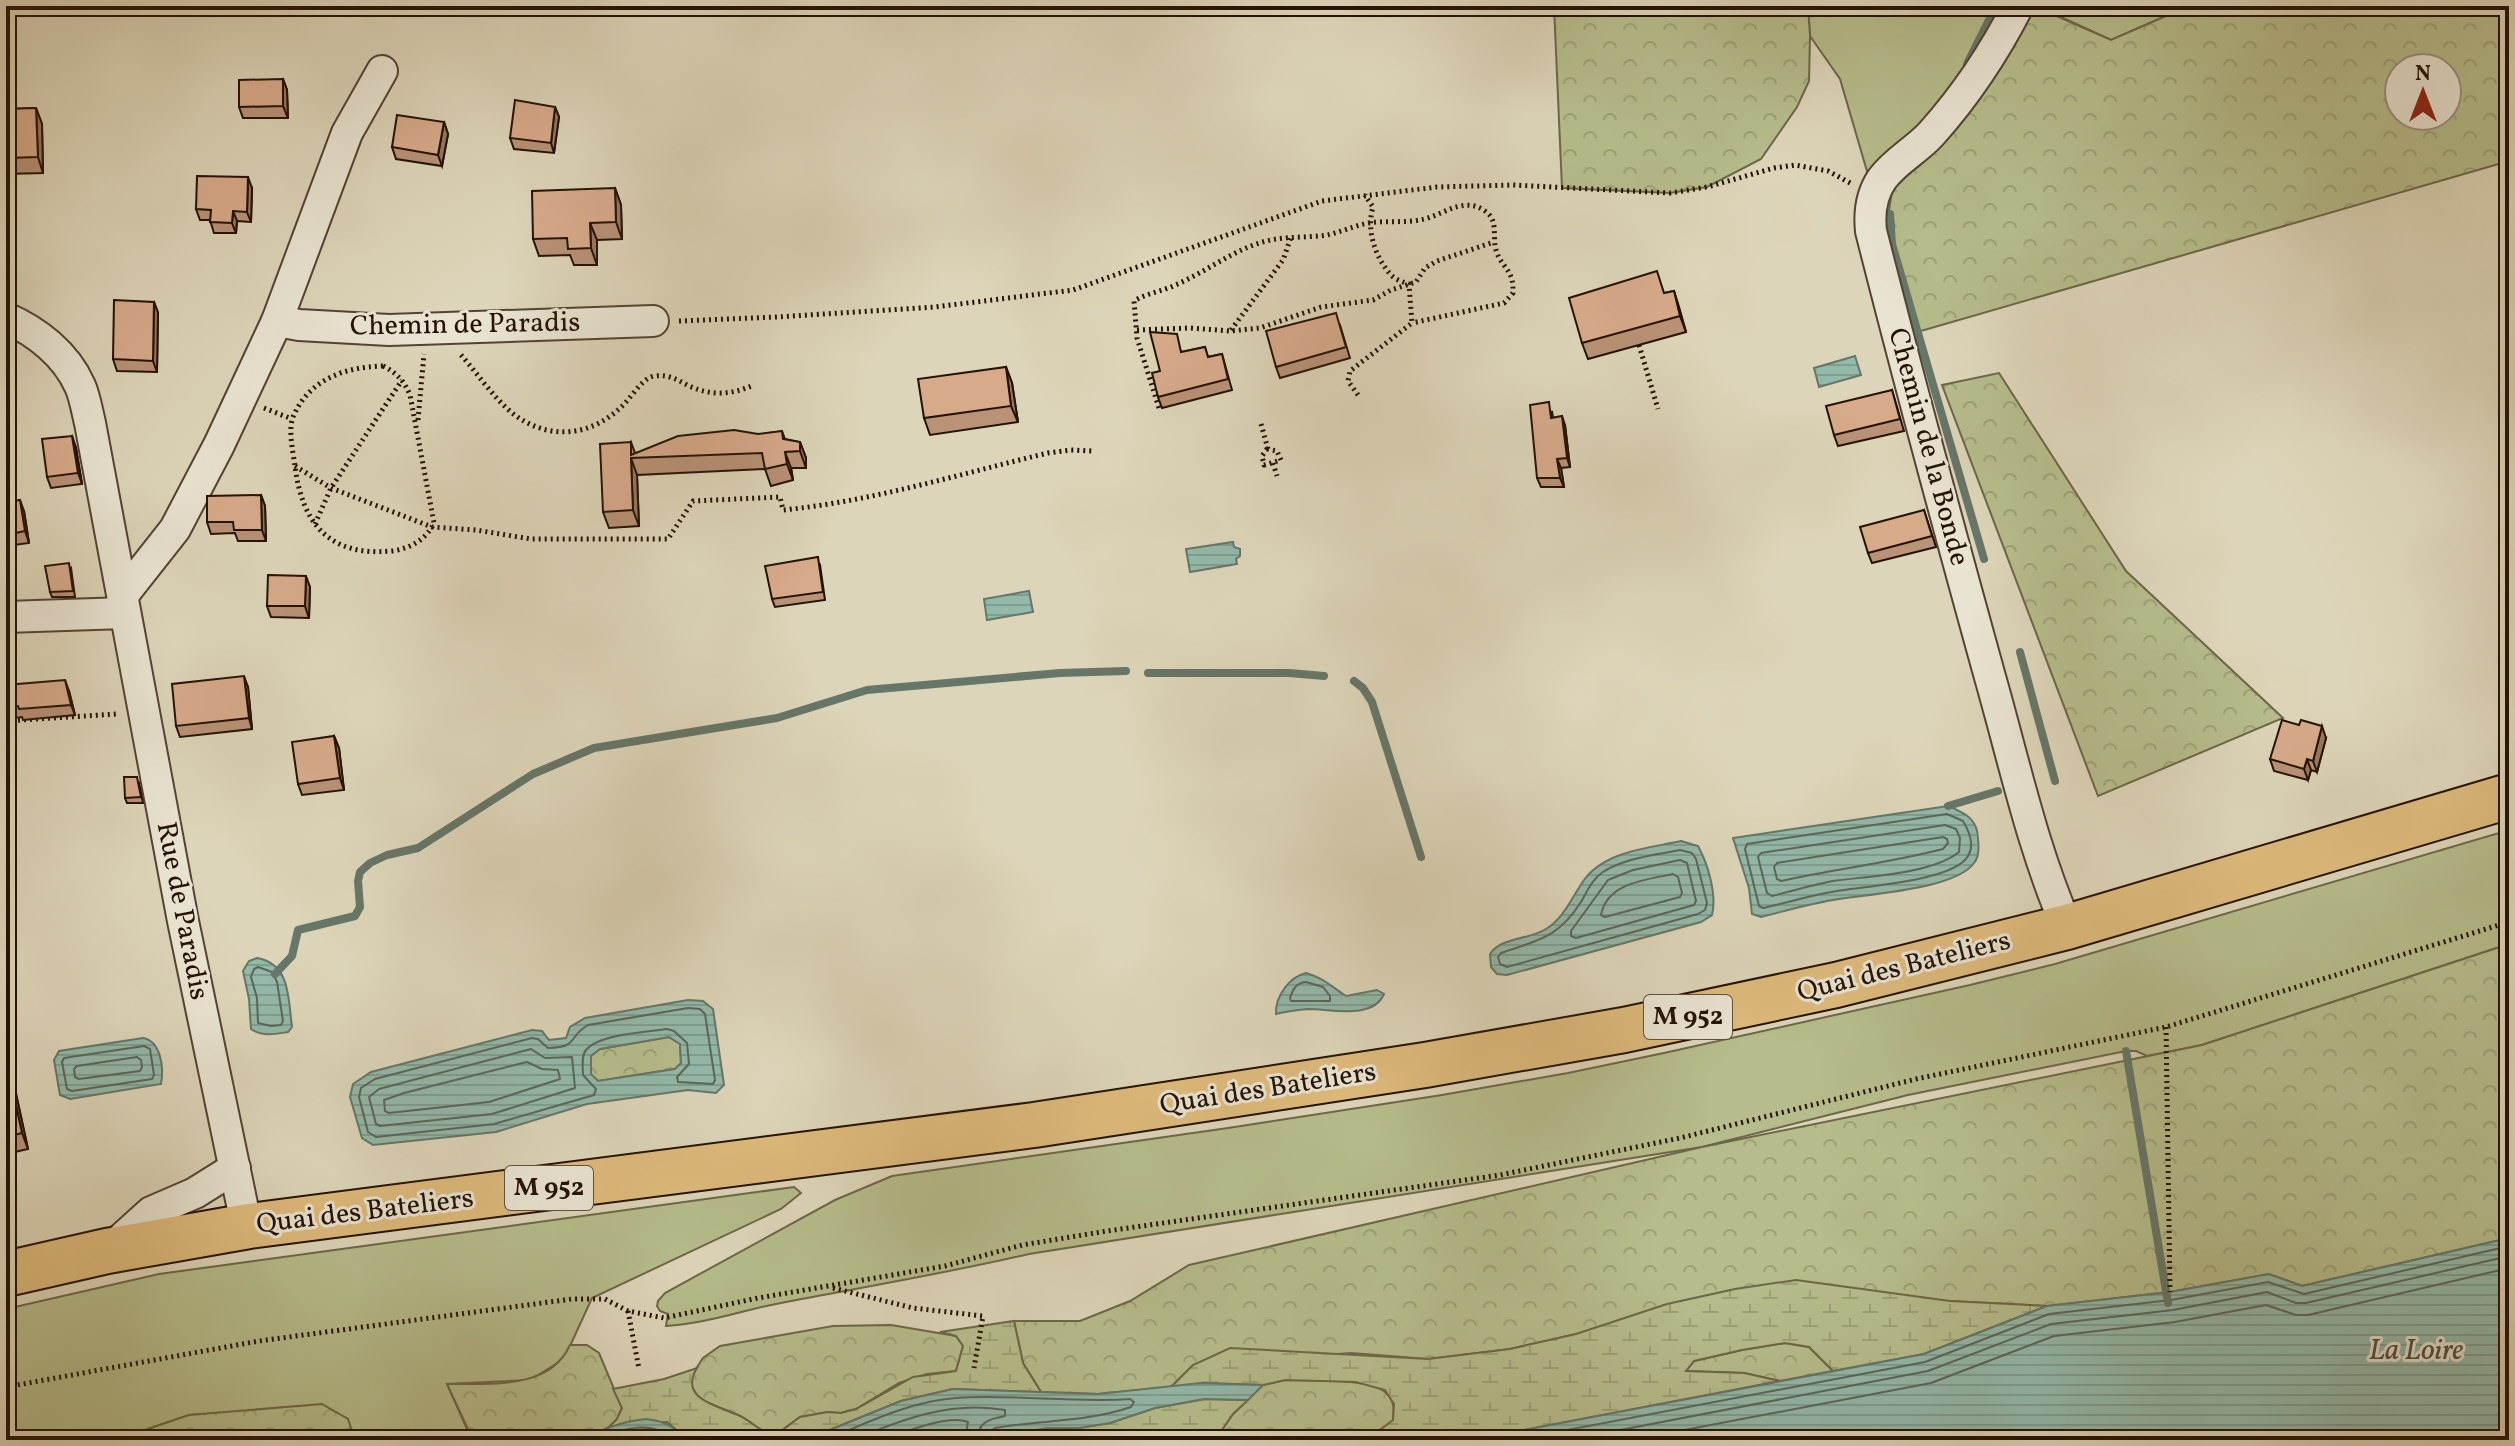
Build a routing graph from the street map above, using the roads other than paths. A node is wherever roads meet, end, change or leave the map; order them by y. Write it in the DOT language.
graph roads {
  1 [pos="2018,6"];
  2 [pos="382,71"];
  3 [pos="6,318"];
  4 [pos="277,321"];
  5 [pos="653,321"];
  6 [pos="124,604"];
  7 [pos="6,617"];
  8 [pos="2509,796"];
  9 [pos="2067,927"];
  10 [pos="235,1168"];
  11 [pos="249,1226"];
  12 [pos="107,1251"];
  13 [pos="6,1274"];
  1 -- 9 [label="street, Chemin de la Bonde"];
  2 -- 4 [label="street"];
  3 -- 6 [label="street, Rue de Paradis"];
  4 -- 5 [label="street, Chemin de Paradis"];
  4 -- 6 [label="street"];
  6 -- 7 [label="street"];
  6 -- 10 [label="street, Rue de Paradis"];
  8 -- 9 [label="main road, Quai des Bateliers / M 952"];
  9 -- 11 [label="main road, Quai des Bateliers / M 952"];
  10 -- 11 [label="street, Rue de Paradis"];
  10 -- 12 [label="street"];
  11 -- 12 [label="main road, Quai des Bateliers / M 952"];
  12 -- 13 [label="main road, Quai des Bateliers / M 952"];
}
